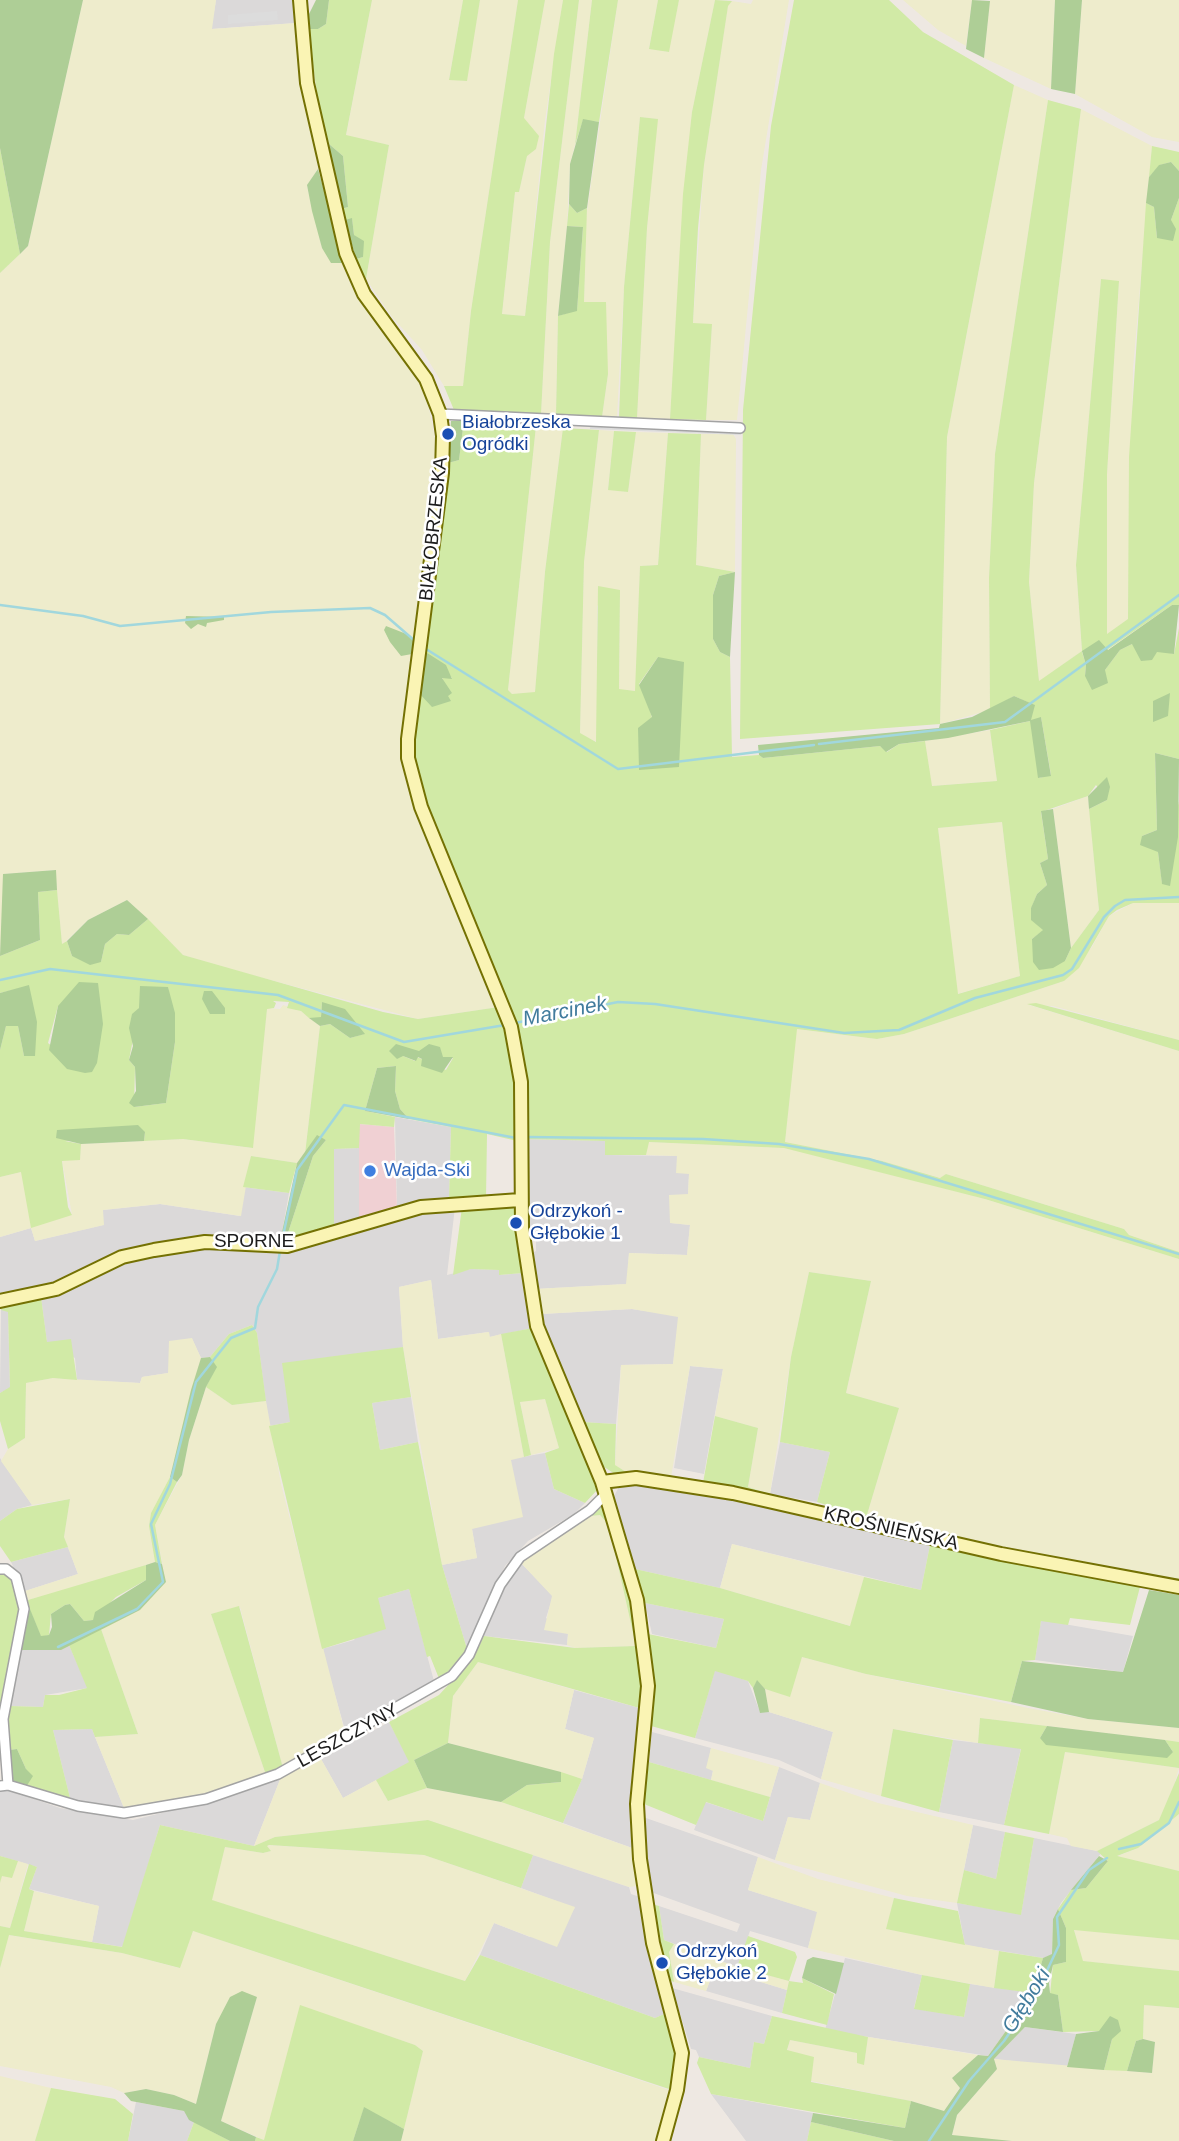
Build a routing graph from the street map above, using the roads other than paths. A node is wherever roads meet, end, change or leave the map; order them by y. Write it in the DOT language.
graph roads {
  1 [pos="300,0"];
  2 [pos="440,414"];
  3 [pos="740,428"];
  4 [pos="517,1200"];
  5 [pos="0,1301"];
  6 [pos="604,1488"];
  7 [pos="0,1569"];
  8 [pos="1179,1587"];
  9 [pos="4,1785"];
  10 [pos="663,2141"];
  1 -- 2 [label="street, BIAŁOBRZESKA"];
  2 -- 3 [label="street"];
  2 -- 4 [label="street, BIAŁOBRZESKA"];
  4 -- 5 [label="street, SPORNE"];
  4 -- 6 [label="street, BIAŁOBRZESKA"];
  6 -- 8 [label="street, KROŚNIEŃSKA"];
  6 -- 9 [label="street, LESZCZYNY"];
  6 -- 10 [label="street, BIAŁOBRZESKA"];
  7 -- 9 [label="street"];
}
